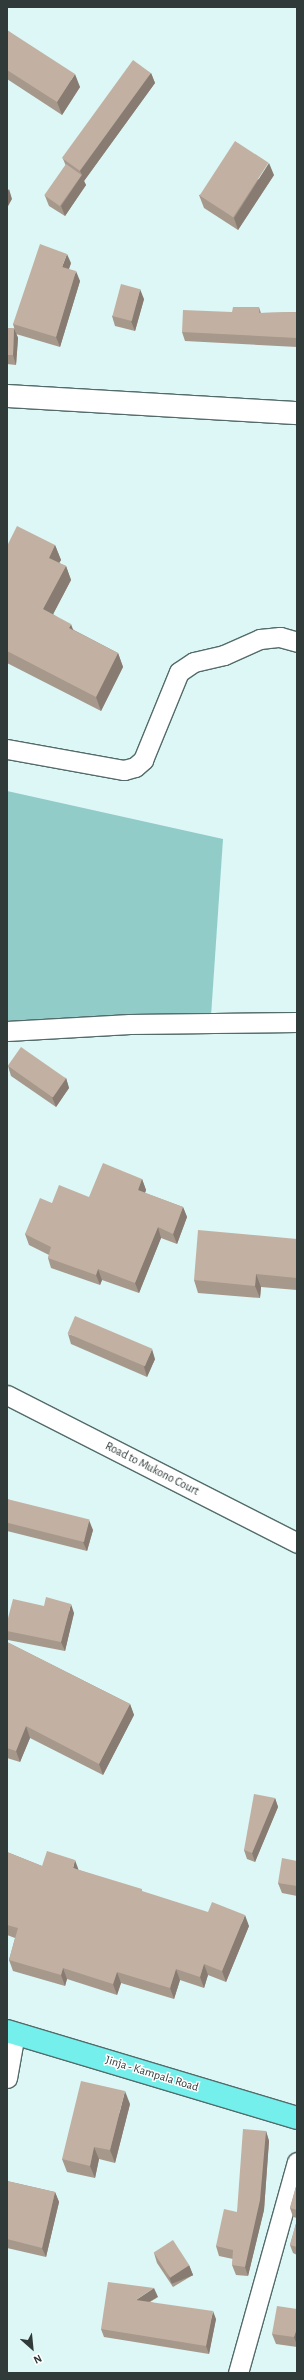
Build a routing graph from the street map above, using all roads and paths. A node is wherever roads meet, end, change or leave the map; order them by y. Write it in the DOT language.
graph roads {
  1 [pos="7,396"];
  2 [pos="297,413"];
  3 [pos="297,642"];
  4 [pos="7,749"];
  5 [pos="297,1022"];
  6 [pos="7,1031"];
  7 [pos="7,1395"];
  8 [pos="297,1543"];
  9 [pos="11,2032"];
  10 [pos="7,2078"];
  11 [pos="297,2118"];
  12 [pos="297,2162"];
  13 [pos="238,2373"];
  1 -- 2 [label="street"];
  3 -- 4 [label="street"];
  5 -- 6 [label="street"];
  7 -- 8 [label="street, Road to Mukono Court"];
  9 -- 10 [label="street"];
  9 -- 11 [label="highway, Jinja - Kampala Road"];
  12 -- 13 [label="street"];
}
